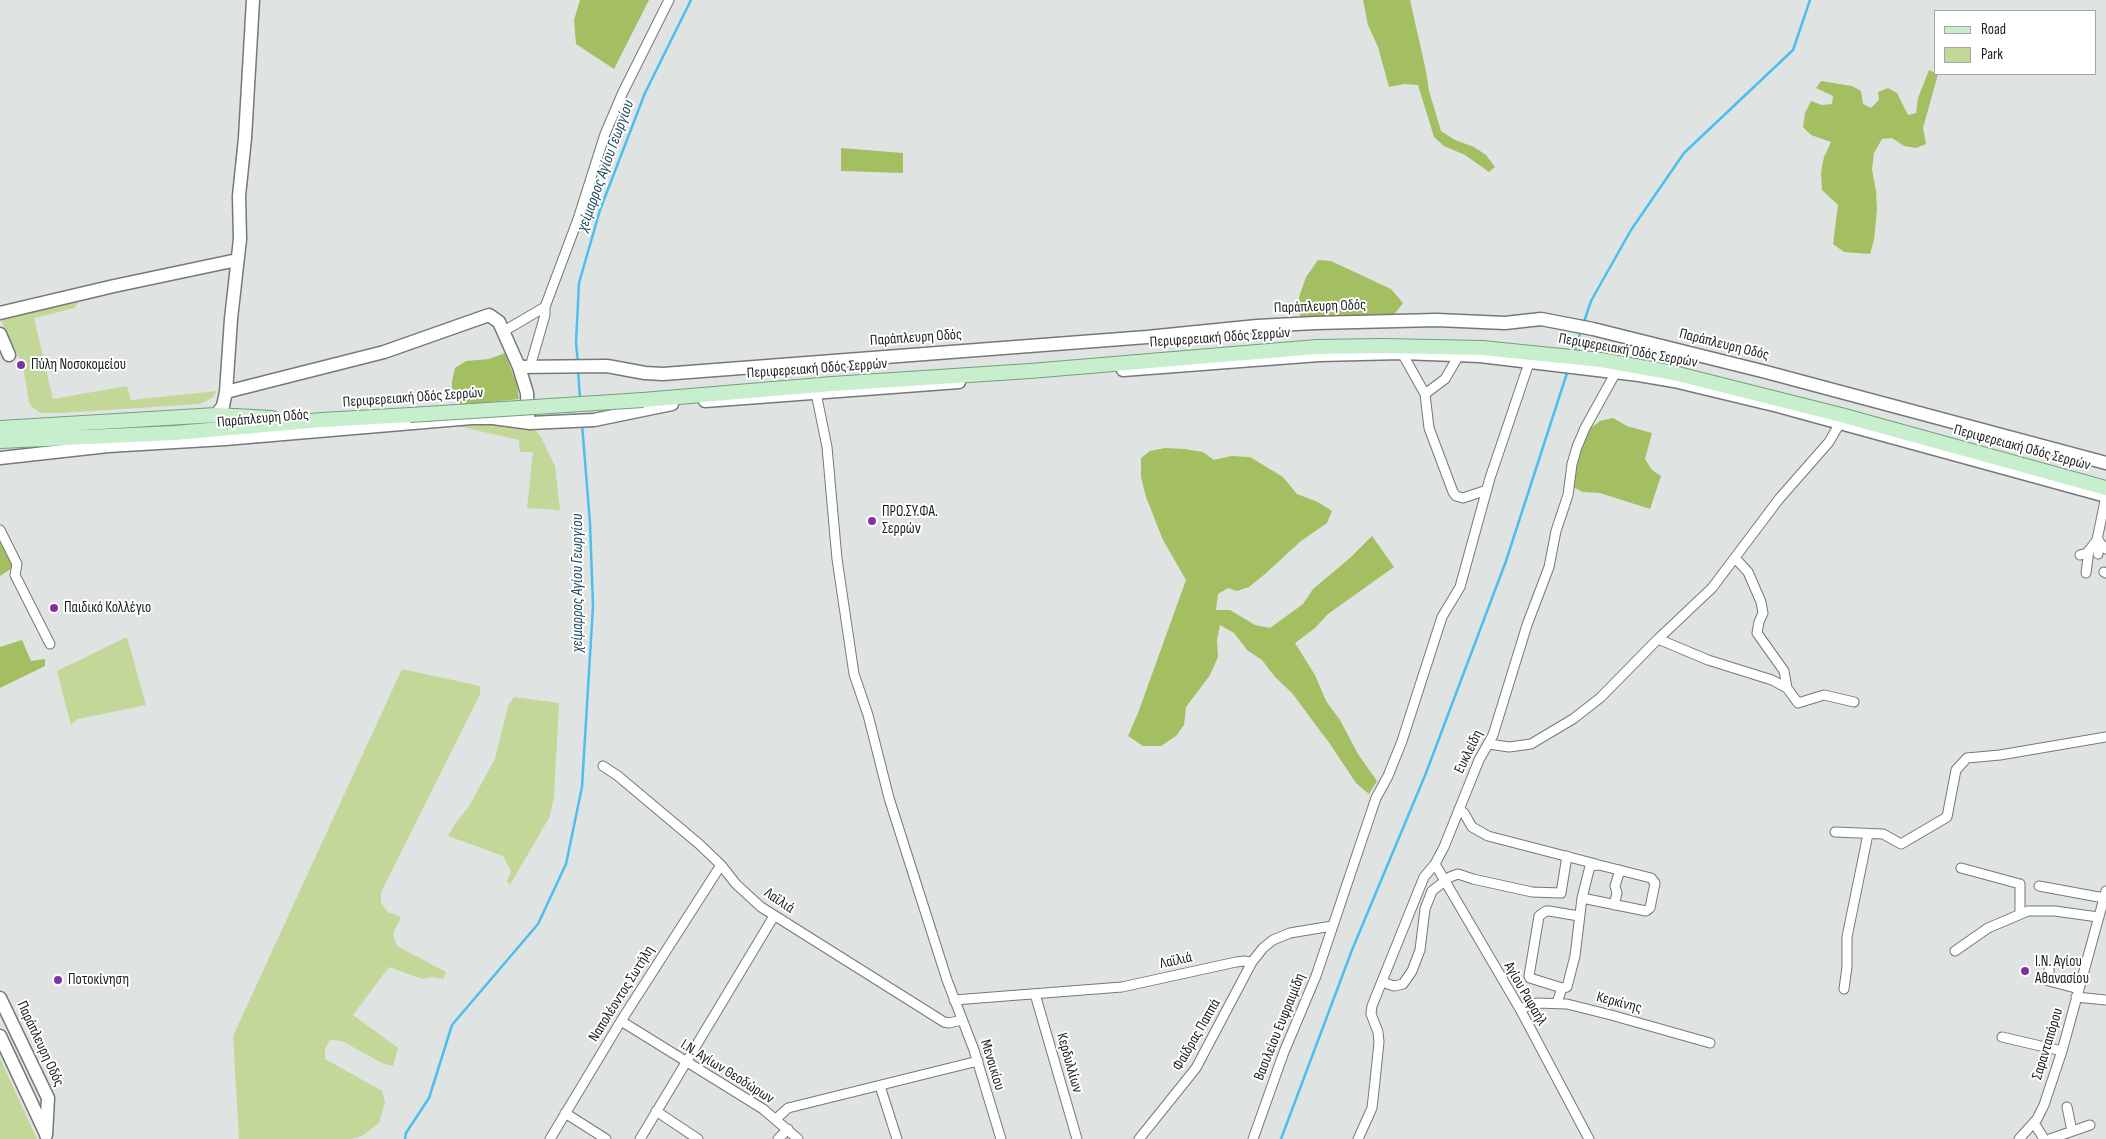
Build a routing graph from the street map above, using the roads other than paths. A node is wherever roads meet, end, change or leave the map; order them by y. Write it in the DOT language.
graph roads {
  1 [pos="252,0"];
  2 [pos="669,0"];
  3 [pos="238,260"];
  4 [pos="545,307"];
  5 [pos="0,312"];
  6 [pos="504,331"];
  7 [pos="0,334"];
  8 [pos="1402,353"];
  9 [pos="9,355"];
  10 [pos="1459,355"];
  11 [pos="1552,360"];
  12 [pos="1529,363"];
  13 [pos="525,367"];
  14 [pos="1616,372"];
  15 [pos="226,392"];
  16 [pos="816,393"];
  17 [pos="1425,394"];
  18 [pos="216,415"];
  19 [pos="322,420"];
  20 [pos="530,423"];
  21 [pos="1840,423"];
  22 [pos="11,434"];
  23 [pos="0,453"];
  24 [pos="13,457"];
  25 [pos="0,458"];
  26 [pos="2106,463"];
  27 [pos="2106,488"];
  28 [pos="1487,490"];
  29 [pos="2106,496"];
  30 [pos="1,526"];
  31 [pos="2098,540"];
  32 [pos="2098,551"];
  33 [pos="2080,555"];
  34 [pos="1735,558"];
  35 [pos="2086,573"];
  36 [pos="1658,639"];
  37 [pos="50,644"];
  38 [pos="1787,688"];
  39 [pos="1854,702"];
  40 [pos="2106,736"];
  41 [pos="1489,744"];
  42 [pos="603,766"];
  43 [pos="1459,809"];
  44 [pos="1835,832"];
  45 [pos="1868,834"];
  46 [pos="1567,856"];
  47 [pos="1435,864"];
  48 [pos="1597,864"];
  49 [pos="721,865"];
  50 [pos="1961,868"];
  51 [pos="1620,870"];
  52 [pos="1444,882"];
  53 [pos="2039,886"];
  54 [pos="2105,894"];
  55 [pos="1582,898"];
  56 [pos="1614,904"];
  57 [pos="2102,912"];
  58 [pos="2020,914"];
  59 [pos="774,916"];
  60 [pos="1579,916"];
  61 [pos="1332,926"];
  62 [pos="1955,951"];
  63 [pos="1252,962"];
  64 [pos="2049,969"];
  65 [pos="1382,982"];
  66 [pos="1562,988"];
  67 [pos="1844,989"];
  68 [pos="2078,993"];
  69 [pos="1035,994"];
  70 [pos="0,998"];
  71 [pos="954,1000"];
  72 [pos="2106,1000"];
  73 [pos="1557,1003"];
  74 [pos="1520,1010"];
  75 [pos="962,1020"];
  76 [pos="621,1021"];
  77 [pos="0,1036"];
  78 [pos="2002,1036"];
  79 [pos="1710,1043"];
  80 [pos="2062,1051"];
  81 [pos="978,1061"];
  82 [pos="686,1063"];
  83 [pos="880,1086"];
  84 [pos="2067,1107"];
  85 [pos="656,1111"];
  86 [pos="565,1113"];
  87 [pos="776,1119"];
  88 [pos="2034,1123"];
  89 [pos="2090,1125"];
  90 [pos="788,1129"];
  91 [pos="2072,1131"];
  92 [pos="47,1137"];
  93 [pos="550,1139"];
  94 [pos="606,1139"];
  95 [pos="640,1139"];
  96 [pos="698,1139"];
  97 [pos="778,1139"];
  98 [pos="798,1139"];
  99 [pos="896,1139"];
  100 [pos="1001,1139"];
  101 [pos="1077,1139"];
  102 [pos="1139,1139"];
  103 [pos="1253,1139"];
  104 [pos="1358,1139"];
  105 [pos="1589,1139"];
  106 [pos="2018,1139"];
  107 [pos="2044,1139"];
  108 [pos="2050,1139"];
  1 -- 3 [label="street"];
  2 -- 4 [label="street"];
  3 -- 5 [label="street"];
  3 -- 15 [label="street"];
  4 -- 6 [label="street"];
  4 -- 13 [label="street"];
  6 -- 13 [label="street, Παράπλευρη Οδός"];
  6 -- 15 [label="street, Παράπλευρη Οδός"];
  7 -- 9 [label="street"];
  8 -- 10 [label="street, Παράπλευρη Οδός"];
  8 -- 16 [label="street, Παράπλευρη Οδός"];
  8 -- 17 [label="street"];
  10 -- 12 [label="street, Παράπλευρη Οδός"];
  10 -- 17 [label="street"];
  11 -- 12 [label="street, Παράπλευρη Οδός"];
  11 -- 14 [label="street, Παράπλευρη Οδός"];
  11 -- 19 [label="main road, Περιφερειακή Οδός Σερρών, bridge"];
  11 -- 27 [label="main road, Περιφερειακή Οδός Σερρών"];
  12 -- 28 [label="street, Βασιλείου Ευφραιμίδη"];
  13 -- 20 [label="street, Παράπλευρη Οδός"];
  13 -- 26 [label="street, Παράπλευρη Οδός"];
  14 -- 21 [label="street, Παράπλευρη Οδός"];
  14 -- 41 [label="street, Ευκλείδη"];
  15 -- 18 [label="street, Παράπλευρη Οδός"];
  16 -- 20 [label="street, Παράπλευρη Οδός"];
  16 -- 71 [label="street, Μενοικίου"];
  17 -- 28 [label="street"];
  18 -- 19 [label="main road, Περιφερειακή Οδός Σερρών"];
  18 -- 22 [label="main road, Περιφερειακή Οδός Σερρών"];
  19 -- 22 [label="main road, Περιφερειακή Οδός Σερρών"];
  20 -- 24 [label="street, Παράπλευρη Οδός"];
  21 -- 29 [label="street, Παράπλευρη Οδός"];
  21 -- 34 [label="street"];
  23 -- 24 [label="street"];
  24 -- 25 [label="street, Παράπλευρη Οδός"];
  28 -- 61 [label="street, Βασιλείου Ευφραιμίδη"];
  29 -- 31 [label="street"];
  30 -- 37 [label="street"];
  31 -- 32 [label="street"];
  31 -- 32 [label="street"];
  32 -- 33 [label="street"];
  32 -- 35 [label="street"];
  34 -- 36 [label="street"];
  34 -- 38 [label="street"];
  36 -- 38 [label="street"];
  36 -- 41 [label="street"];
  38 -- 39 [label="street"];
  40 -- 45 [label="street"];
  41 -- 43 [label="street, Ευκλείδη"];
  42 -- 49 [label="street, Λαϊλιά"];
  43 -- 46 [label="street"];
  43 -- 47 [label="street, Ευκλείδη"];
  44 -- 45 [label="street"];
  45 -- 67 [label="street"];
  46 -- 48 [label="street"];
  46 -- 52 [label="street"];
  47 -- 52 [label="street, Αγίου Ραφαήλ"];
  47 -- 65 [label="street, Ευκλείδη"];
  48 -- 51 [label="street"];
  48 -- 55 [label="street"];
  49 -- 59 [label="street, Λαϊλιά"];
  49 -- 76 [label="street, Ναπολέοντος Σωτήλη"];
  50 -- 58 [label="street"];
  51 -- 56 [label="street"];
  51 -- 56 [label="street"];
  52 -- 65 [label="street"];
  52 -- 74 [label="street, Αγίου Ραφαήλ"];
  53 -- 54 [label="street"];
  54 -- 57 [label="street, Σαρανταπόρου"];
  55 -- 56 [label="street"];
  55 -- 60 [label="street"];
  57 -- 58 [label="street"];
  57 -- 68 [label="street, Σαρανταπόρου"];
  58 -- 62 [label="street"];
  59 -- 75 [label="street, Λαϊλιά"];
  59 -- 82 [label="street"];
  60 -- 66 [label="street"];
  60 -- 66 [label="street"];
  61 -- 63 [label="street"];
  61 -- 103 [label="street, Βασιλείου Ευφραιμίδη"];
  63 -- 69 [label="street, Λαϊλιά"];
  63 -- 102 [label="street, Φαίδρας Παππά"];
  64 -- 68 [label="street"];
  65 -- 104 [label="street, Ευκλείδη"];
  66 -- 73 [label="street"];
  68 -- 72 [label="street"];
  68 -- 80 [label="street, Σαρανταπόρου"];
  69 -- 71 [label="street, Λαϊλιά"];
  69 -- 101 [label="street, Κερδυλλίων"];
  70 -- 92 [label="street, Παράπλευρη Οδός"];
  71 -- 75 [label="street, Μενοικίου"];
  73 -- 74 [label="street, Κερκίνης"];
  73 -- 79 [label="street, Κερκίνης"];
  74 -- 105 [label="street, Αγίου Ραφαήλ"];
  75 -- 81 [label="street, Μενοικίου"];
  76 -- 82 [label="street, Ι.Ν. Αγίων Θεοδώρων"];
  76 -- 86 [label="street, Ναπολέοντος Σωτήλη"];
  77 -- 92 [label="street"];
  78 -- 80 [label="street"];
  80 -- 88 [label="street, Σαρανταπόρου"];
  81 -- 83 [label="street, Ι.Ν. Αγίων Θεοδώρων"];
  81 -- 100 [label="street, Μενοικίου"];
  82 -- 85 [label="street"];
  82 -- 87 [label="street, Ι.Ν. Αγίων Θεοδώρων"];
  83 -- 87 [label="street, Ι.Ν. Αγίων Θεοδώρων"];
  83 -- 99 [label="street"];
  84 -- 91 [label="street"];
  85 -- 95 [label="street"];
  85 -- 96 [label="street"];
  86 -- 93 [label="street, Ναπολέοντος Σωτήλη"];
  86 -- 94 [label="street"];
  87 -- 90 [label="street"];
  88 -- 106 [label="street, Σαρανταπόρου"];
  88 -- 107 [label="street"];
  89 -- 91 [label="street"];
  90 -- 97 [label="street"];
  90 -- 98 [label="street"];
  91 -- 108 [label="street"];
}
